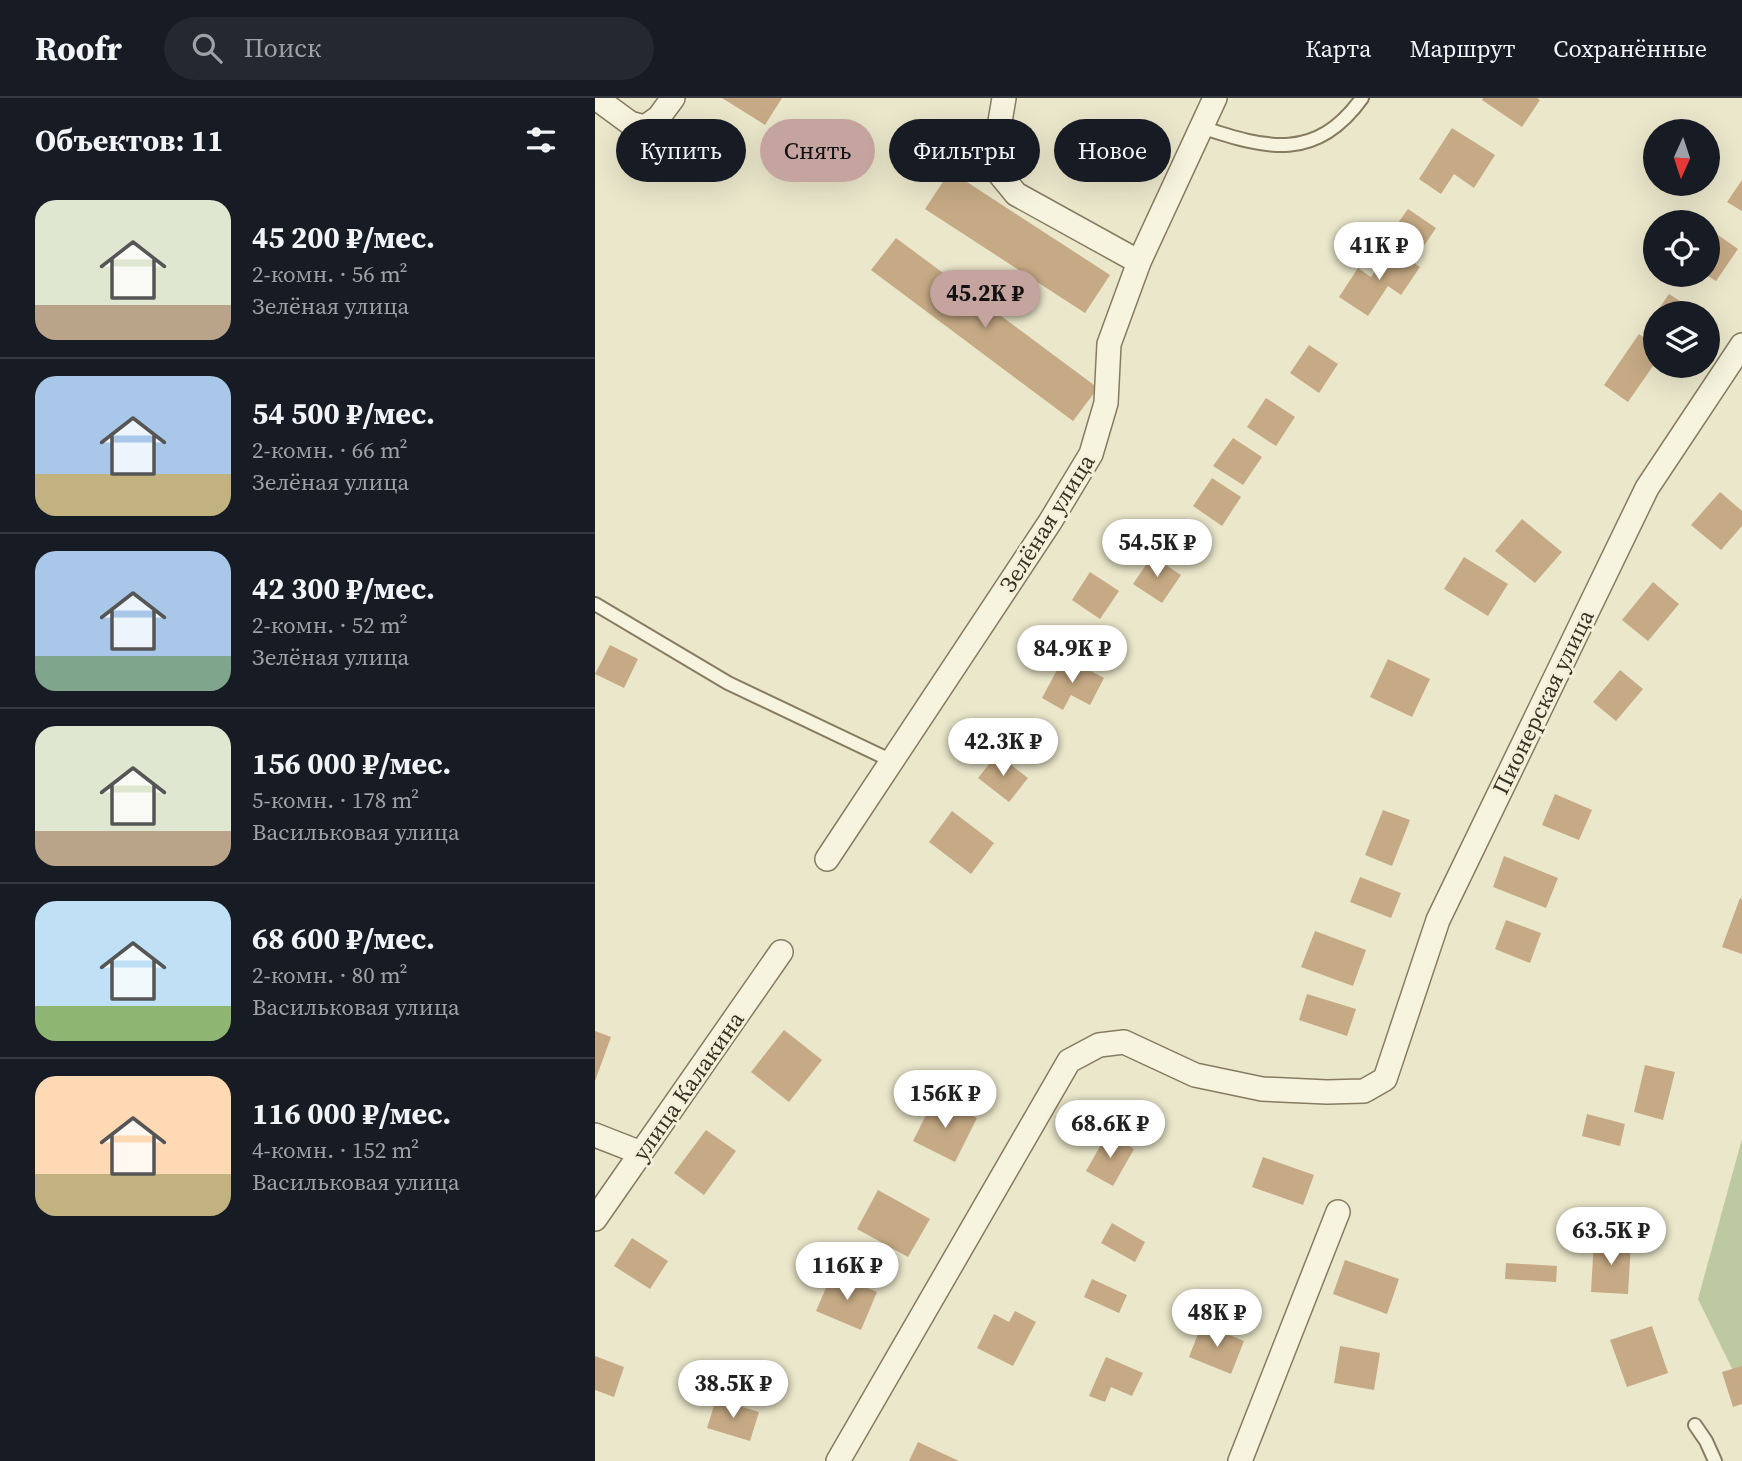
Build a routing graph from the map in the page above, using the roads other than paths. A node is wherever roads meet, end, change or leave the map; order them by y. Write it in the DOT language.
graph roads {
  1 [pos="596,98"];
  2 [pos="673,98"];
  3 [pos="1004,98"];
  4 [pos="1215,98"];
  5 [pos="1362,98"];
  6 [pos="1201,127"];
  7 [pos="1139,262"];
  8 [pos="1742,345"];
  9 [pos="595,604"];
  10 [pos="892,761"];
  11 [pos="827,859"];
  12 [pos="781,952"];
  13 [pos="595,1135"];
  14 [pos="641,1153"];
  15 [pos="1338,1212"];
  16 [pos="595,1219"];
  17 [pos="1695,1425"];
  18 [pos="838,1461"];
  19 [pos="1240,1461"];
  20 [pos="1715,1461"];
  1 -- 2 [label="street"];
  3 -- 7 [label="street"];
  4 -- 6 [label="street, Зелёная улица"];
  5 -- 6 [label="lane"];
  6 -- 7 [label="street, Зелёная улица"];
  7 -- 10 [label="street, Зелёная улица"];
  8 -- 18 [label="street, Пионерская улица"];
  9 -- 10 [label="lane"];
  10 -- 11 [label="street, Зелёная улица"];
  12 -- 14 [label="street, улица Калакина"];
  13 -- 14 [label="street"];
  14 -- 16 [label="street, улица Калакина"];
  15 -- 19 [label="street"];
  17 -- 20 [label="lane"];
}
